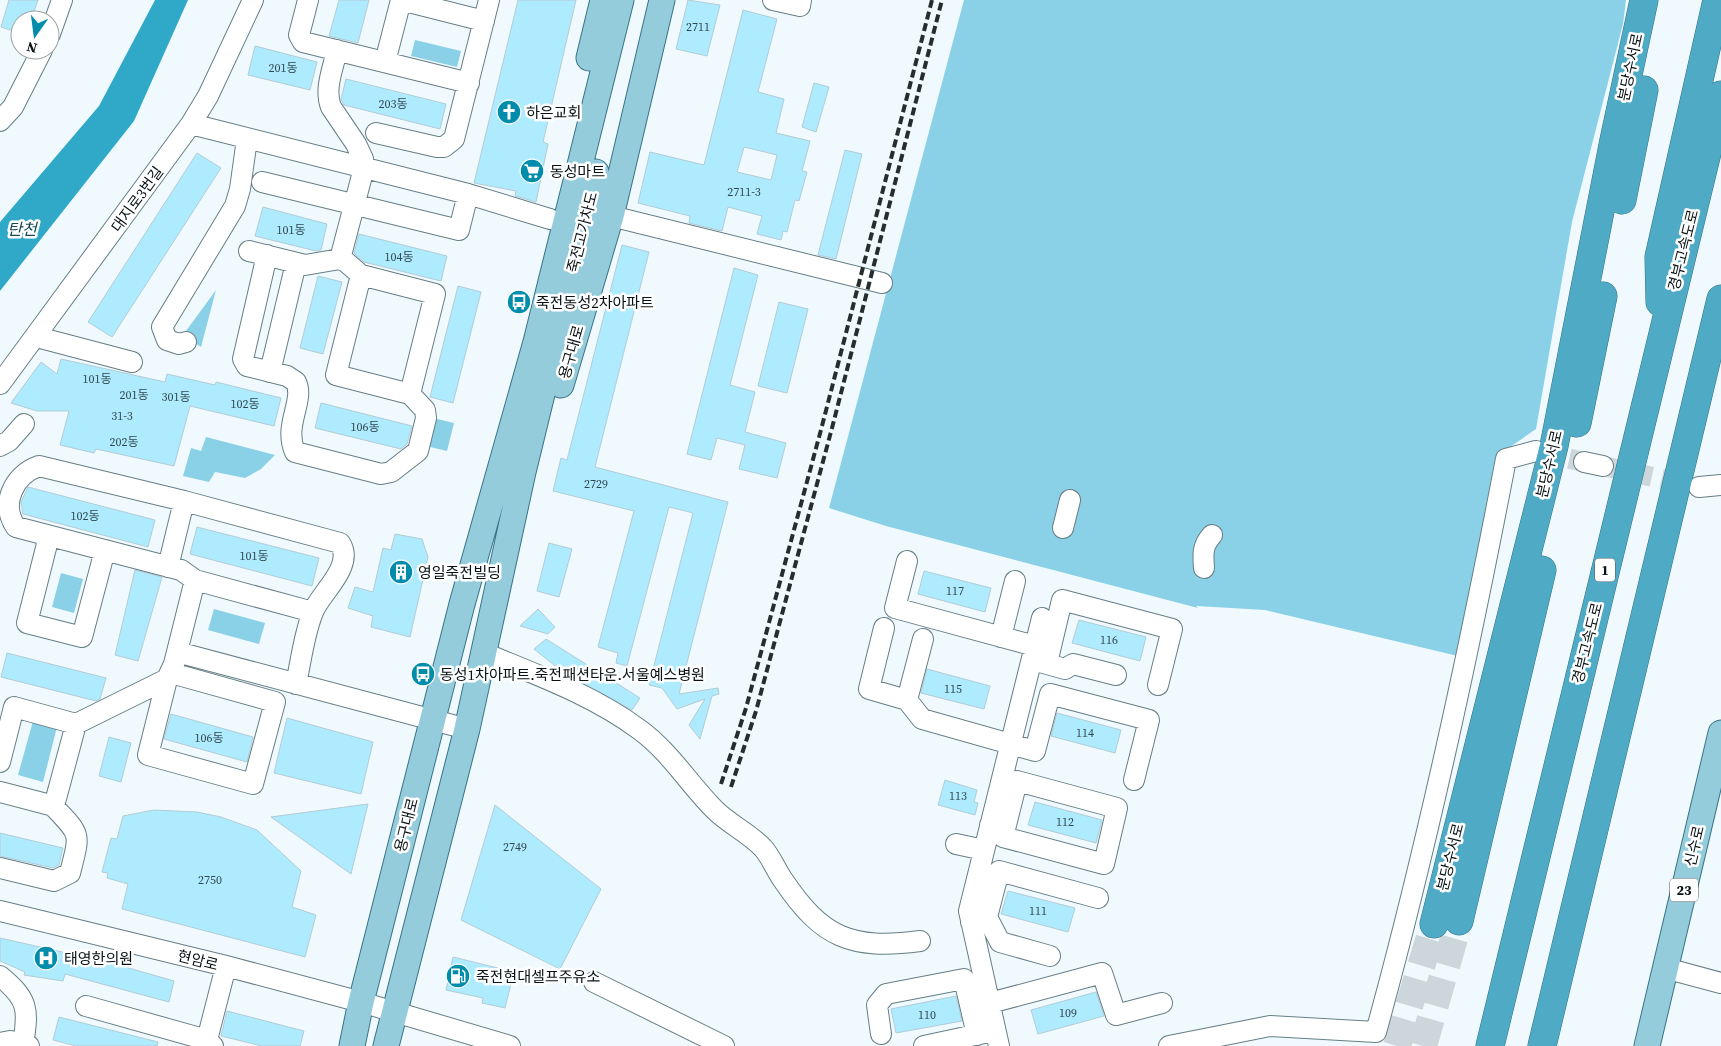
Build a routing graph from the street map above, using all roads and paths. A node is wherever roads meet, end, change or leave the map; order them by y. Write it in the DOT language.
graph roads {
  1 [pos="253,0"];
  2 [pos="308,0"];
  3 [pos="489,0"];
  4 [pos="603,0"];
  5 [pos="621,0"];
  6 [pos="639,0"];
  7 [pos="662,0"];
  8 [pos="773,0"];
  9 [pos="801,0"];
  10 [pos="1644,0"];
  11 [pos="1664,0"];
  12 [pos="1717,0"];
  13 [pos="484,21"];
  14 [pos="337,50"];
  15 [pos="37,60"];
  16 [pos="385,62"];
  17 [pos="469,83"];
  18 [pos="1721,95"];
  19 [pos="0,121"];
  20 [pos="191,124"];
  21 [pos="376,133"];
  22 [pos="246,139"];
  23 [pos="364,168"];
  24 [pos="262,182"];
  25 [pos="468,194"];
  26 [pos="354,204"];
  27 [pos="611,216"];
  28 [pos="550,219"];
  29 [pos="340,259"];
  30 [pos="296,263"];
  31 [pos="361,275"];
  32 [pos="882,282"];
  33 [pos="1721,300"];
  34 [pos="1718,321"];
  35 [pos="37,337"];
  36 [pos="186,342"];
  37 [pos="1660,342"];
  38 [pos="544,345"];
  39 [pos="132,362"];
  40 [pos="270,372"];
  41 [pos="0,384"];
  42 [pos="410,394"];
  43 [pos="24,424"];
  44 [pos="0,446"];
  45 [pos="1536,451"];
  46 [pos="1721,485"];
  47 [pos="1699,487"];
  48 [pos="1070,500"];
  49 [pos="184,501"];
  50 [pos="1063,528"];
  51 [pos="1212,535"];
  52 [pos="49,536"];
  53 [pos="105,550"];
  54 [pos="907,561"];
  55 [pos="168,567"];
  56 [pos="1204,568"];
  57 [pos="194,580"];
  58 [pos="1016,581"];
  59 [pos="462,604"];
  60 [pos="313,612"];
  61 [pos="491,614"];
  62 [pos="1042,618"];
  63 [pos="884,628"];
  64 [pos="1001,636"];
  65 [pos="923,640"];
  66 [pos="177,652"];
  67 [pos="484,653"];
  68 [pos="1038,656"];
  69 [pos="1116,675"];
  70 [pos="169,676"];
  71 [pos="296,684"];
  72 [pos="1158,685"];
  73 [pos="908,700"];
  74 [pos="433,720"];
  75 [pos="76,724"];
  76 [pos="467,729"];
  77 [pos="1010,743"];
  78 [pos="1720,744"];
  79 [pos="0,762"];
  80 [pos="1134,780"];
  81 [pos="0,792"];
  82 [pos="53,806"];
  83 [pos="997,827"];
  84 [pos="956,844"];
  85 [pos="984,850"];
  86 [pos="0,868"];
  87 [pos="1098,898"];
  88 [pos="0,911"];
  89 [pos="979,919"];
  90 [pos="920,941"];
  91 [pos="1050,956"];
  92 [pos="226,966"];
  93 [pos="1665,968"];
  94 [pos="0,976"];
  95 [pos="594,982"];
  96 [pos="1721,983"];
  97 [pos="1504,989"];
  98 [pos="361,1002"];
  99 [pos="990,1003"];
  100 [pos="1162,1003"];
  101 [pos="86,1006"];
  102 [pos="396,1012"];
  103 [pos="881,1034"];
  104 [pos="1367,1036"];
  105 [pos="991,1037"];
  106 [pos="178,1040"];
  107 [pos="0,1043"];
  108 [pos="210,1043"];
  109 [pos="26,1045"];
  110 [pos="352,1046"];
  111 [pos="386,1046"];
  112 [pos="510,1046"];
  113 [pos="724,1046"];
  114 [pos="924,1046"];
  115 [pos="1168,1046"];
  116 [pos="1474,1046"];
  117 [pos="1490,1046"];
  118 [pos="1542,1046"];
  119 [pos="1647,1046"];
  1 -- 20 [label="street, 대지로3번길"];
  2 -- 14 [label="street"];
  3 -- 13 [label="street"];
  4 -- 28 [label="main road, 용구대로"];
  5 -- 38 [label="main road, 죽전고가차도"];
  6 -- 38 [label="main road, 죽전고가차도"];
  7 -- 27 [label="main road, 용구대로"];
  8 -- 9 [label="street"];
  10 -- 11 [label="highway, 분당수서로"];
  12 -- 37 [label="highway"];
  13 -- 16 [label="street"];
  13 -- 17 [label="street"];
  14 -- 16 [label="street"];
  14 -- 23 [label="street"];
  15 -- 19 [label="street"];
  16 -- 17 [label="street"];
  17 -- 21 [label="street"];
  18 -- 37 [label="highway, 경부고속도로 / 1"];
  20 -- 22 [label="street"];
  20 -- 35 [label="street, 대지로3번길"];
  22 -- 23 [label="street"];
  22 -- 36 [label="street"];
  23 -- 25 [label="street"];
  23 -- 26 [label="street"];
  24 -- 26 [label="street"];
  25 -- 26 [label="street"];
  25 -- 28 [label="street"];
  26 -- 29 [label="street"];
  27 -- 32 [label="street"];
  27 -- 61 [label="main road, 용구대로"];
  28 -- 59 [label="main road, 용구대로"];
  29 -- 30 [label="street"];
  29 -- 31 [label="street"];
  30 -- 40 [label="street"];
  30 -- 40 [label="street"];
  31 -- 42 [label="street"];
  31 -- 42 [label="street"];
  33 -- 34 [label="highway"];
  34 -- 118 [label="highway"];
  35 -- 39 [label="street"];
  35 -- 41 [label="street, 대지로3번길"];
  37 -- 97 [label="highway, 경부고속도로 / 1"];
  38 -- 59 [label="main road, 용구대로"];
  38 -- 61 [label="main road, 용구대로"];
  40 -- 42 [label="street"];
  43 -- 44 [label="street"];
  45 -- 104 [label="street"];
  46 -- 47 [label="street"];
  48 -- 50 [label="street"];
  49 -- 52 [label="street"];
  49 -- 55 [label="street"];
  49 -- 60 [label="street"];
  51 -- 56 [label="street"];
  52 -- 53 [label="street"];
  52 -- 53 [label="street"];
  53 -- 55 [label="street"];
  54 -- 64 [label="street"];
  55 -- 57 [label="street"];
  57 -- 60 [label="street"];
  57 -- 66 [label="street"];
  58 -- 64 [label="street"];
  59 -- 74 [label="main road, 용구대로"];
  60 -- 71 [label="street"];
  61 -- 67 [label="main road, 용구대로"];
  62 -- 68 [label="street"];
  63 -- 73 [label="street"];
  64 -- 68 [label="street"];
  65 -- 73 [label="street"];
  66 -- 70 [label="street"];
  66 -- 71 [label="street"];
  67 -- 76 [label="main road, 용구대로"];
  67 -- 90 [label="street"];
  68 -- 69 [label="street"];
  68 -- 72 [label="street"];
  68 -- 77 [label="street"];
  70 -- 70 [label="street"];
  70 -- 75 [label="street"];
  71 -- 74 [label="street"];
  73 -- 77 [label="street"];
  74 -- 76 [label="street"];
  74 -- 98 [label="main road, 용구대로"];
  75 -- 79 [label="street"];
  75 -- 82 [label="street"];
  76 -- 102 [label="main road, 용구대로"];
  77 -- 80 [label="street"];
  77 -- 83 [label="street"];
  78 -- 93 [label="main road, 신수로 / 23"];
  81 -- 82 [label="street"];
  82 -- 86 [label="street"];
  83 -- 83 [label="street"];
  83 -- 85 [label="street"];
  84 -- 85 [label="street"];
  85 -- 89 [label="street"];
  87 -- 89 [label="street"];
  88 -- 92 [label="street, 현암로"];
  89 -- 91 [label="street"];
  89 -- 99 [label="street"];
  92 -- 98 [label="street, 현암로"];
  92 -- 108 [label="street"];
  93 -- 96 [label="street"];
  93 -- 119 [label="main road, 신수로 / 23"];
  94 -- 109 [label="street"];
  95 -- 113 [label="street"];
  97 -- 116 [label="highway"];
  97 -- 117 [label="highway, 경부고속도로 / 1"];
  98 -- 102 [label="street, 현암로"];
  98 -- 110 [label="main road, 용구대로"];
  99 -- 100 [label="street"];
  99 -- 105 [label="street"];
  101 -- 106 [label="street"];
  102 -- 111 [label="main road, 용구대로"];
  102 -- 112 [label="street, 현암로"];
  103 -- 105 [label="street"];
  104 -- 115 [label="street"];
  105 -- 114 [label="street"];
  106 -- 108 [label="street"];
  107 -- 109 [label="street"];
}
